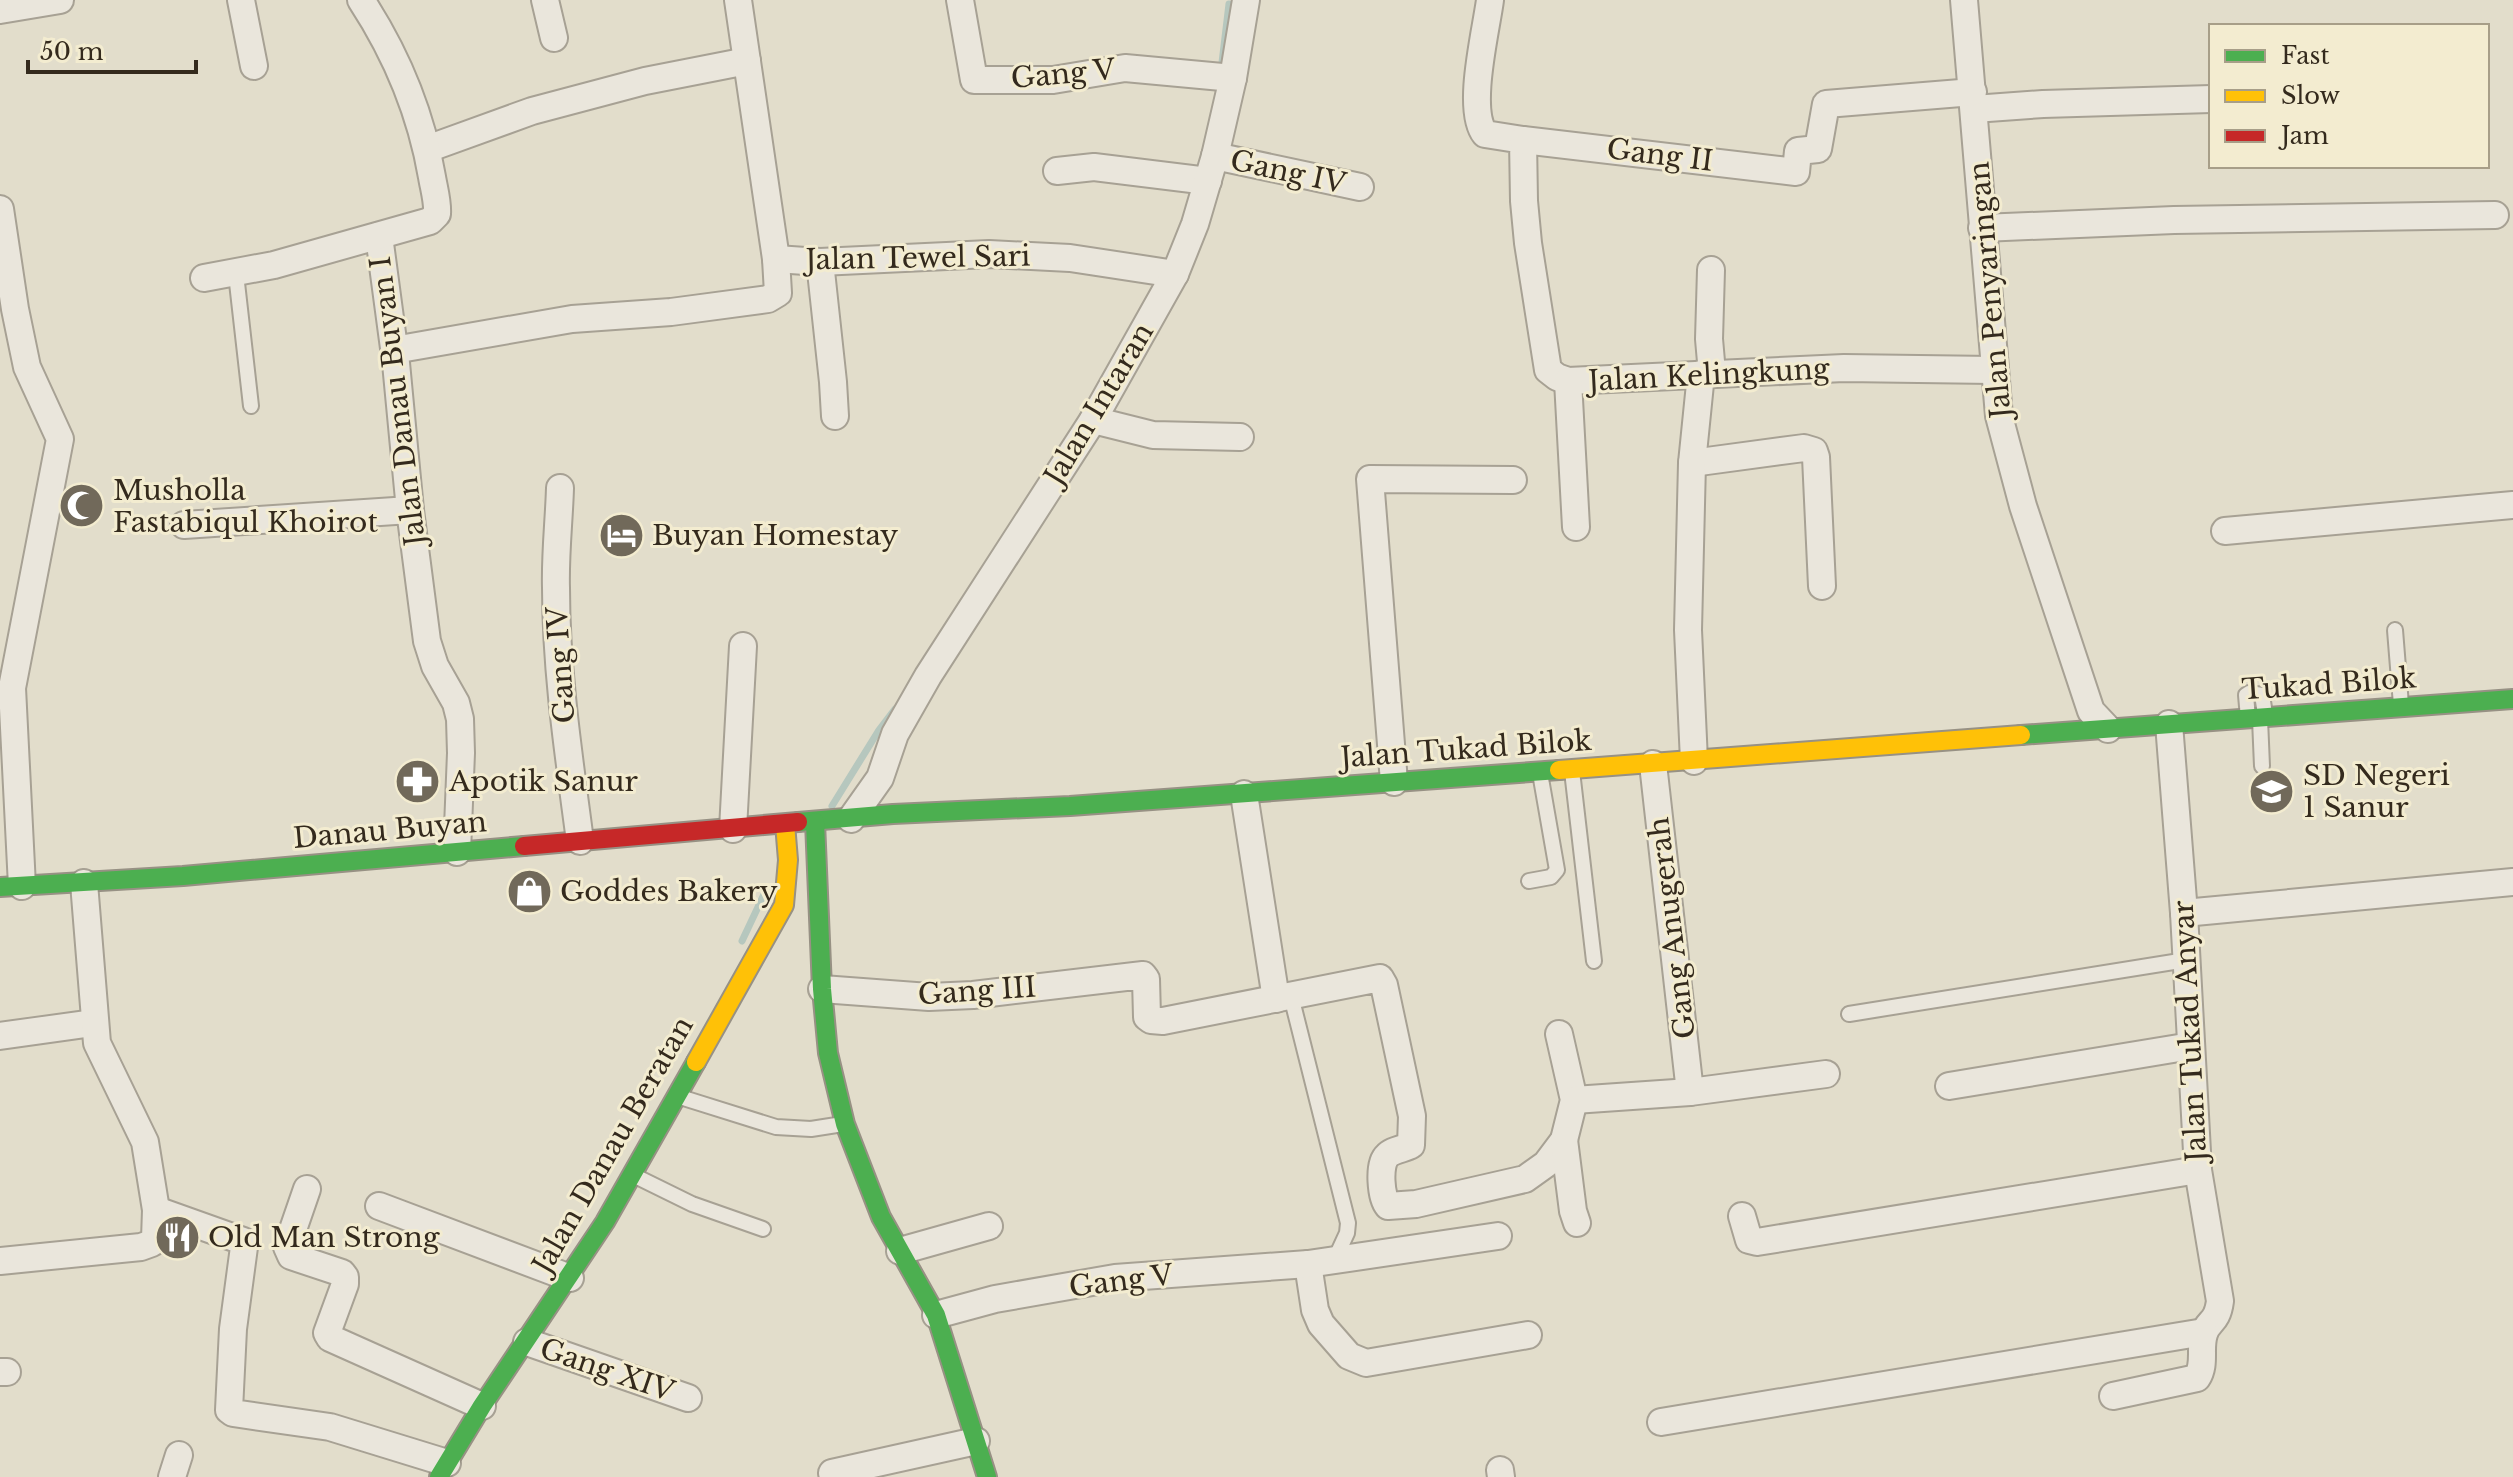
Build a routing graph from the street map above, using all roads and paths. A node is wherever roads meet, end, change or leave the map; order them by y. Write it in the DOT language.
graph roads {
  1 [pos="60,0"];
  2 [pos="241,0"];
  3 [pos="361,0"];
  4 [pos="545,0"];
  5 [pos="738,0"];
  6 [pos="960,0"];
  7 [pos="1246,0"];
  8 [pos="1490,0"];
  9 [pos="1964,0"];
  10 [pos="0,10"];
  11 [pos="554,38"];
  12 [pos="747,61"];
  13 [pos="254,66"];
  14 [pos="1233,78"];
  15 [pos="2209,99"];
  16 [pos="1974,100"];
  17 [pos="1523,140"];
  18 [pos="427,149"];
  19 [pos="1212,168"];
  20 [pos="1057,171"];
  21 [pos="1360,187"];
  22 [pos="0,209"];
  23 [pos="2495,215"];
  24 [pos="1982,228"];
  25 [pos="379,236"];
  26 [pos="776,259"];
  27 [pos="820,262"];
  28 [pos="1711,270"];
  29 [pos="236,274"];
  30 [pos="1175,274"];
  31 [pos="204,278"];
  32 [pos="394,350"];
  33 [pos="1993,370"];
  34 [pos="1706,374"];
  35 [pos="1568,381"];
  36 [pos="251,406"];
  37 [pos="835,416"];
  38 [pos="1093,420"];
  39 [pos="1240,437"];
  40 [pos="1692,463"];
  41 [pos="1513,480"];
  42 [pos="560,488"];
  43 [pos="2513,505"];
  44 [pos="410,510"];
  45 [pos="184,525"];
  46 [pos="1576,527"];
  47 [pos="2225,531"];
  48 [pos="1822,586"];
  49 [pos="2395,630"];
  50 [pos="743,646"];
  51 [pos="6,688"];
  52 [pos="2513,699"];
  53 [pos="2401,706"];
  54 [pos="2258,718"];
  55 [pos="2095,724"];
  56 [pos="2161,725"];
  57 [pos="1694,761"];
  58 [pos="1653,764"];
  59 [pos="2262,766"];
  60 [pos="1571,770"];
  61 [pos="1540,772"];
  62 [pos="880,778"];
  63 [pos="1394,782"];
  64 [pos="1244,794"];
  65 [pos="893,814"];
  66 [pos="851,819"];
  67 [pos="815,822"];
  68 [pos="785,824"];
  69 [pos="733,829"];
  70 [pos="580,841"];
  71 [pos="457,852"];
  72 [pos="817,856"];
  73 [pos="788,860"];
  74 [pos="1529,881"];
  75 [pos="2513,882"];
  76 [pos="84,883"];
  77 [pos="11,887"];
  78 [pos="2184,913"];
  79 [pos="2186,960"];
  80 [pos="1594,961"];
  81 [pos="822,989"];
  82 [pos="1284,998"];
  83 [pos="1849,1014"];
  84 [pos="93,1023"];
  85 [pos="1559,1034"];
  86 [pos="0,1036"];
  87 [pos="2191,1046"];
  88 [pos="1826,1074"];
  89 [pos="1949,1086"];
  90 [pos="1690,1092"];
  91 [pos="677,1096"];
  92 [pos="1574,1100"];
  93 [pos="845,1124"];
  94 [pos="1564,1140"];
  95 [pos="2198,1170"];
  96 [pos="632,1175"];
  97 [pos="307,1189"];
  98 [pos="379,1206"];
  99 [pos="156,1210"];
  100 [pos="1742,1216"];
  101 [pos="1577,1223"];
  102 [pos="989,1226"];
  103 [pos="763,1229"];
  104 [pos="1498,1236"];
  105 [pos="900,1251"];
  106 [pos="1335,1259"];
  107 [pos="0,1261"];
  108 [pos="1308,1264"];
  109 [pos="570,1278"];
  110 [pos="936,1315"];
  111 [pos="2204,1332"];
  112 [pos="1528,1335"];
  113 [pos="527,1342"];
  114 [pos="2113,1396"];
  115 [pos="688,1398"];
  116 [pos="482,1406"];
  117 [pos="1661,1422"];
  118 [pos="976,1441"];
  119 [pos="443,1470"];
  120 [pos="832,1473"];
  121 [pos="987,1477"];
  1 -- 10 [label="street"];
  2 -- 13 [label="street"];
  3 -- 18 [label="street, Jalan Danau Buyan I"];
  4 -- 11 [label="street"];
  5 -- 12 [label="street, Jalan Tewel Sari"];
  6 -- 14 [label="street, Gang V"];
  7 -- 14 [label="street, Jalan Intaran"];
  8 -- 17 [label="street"];
  9 -- 16 [label="street, Jalan Penyaringan"];
  12 -- 18 [label="street"];
  12 -- 26 [label="street, Jalan Tewel Sari"];
  14 -- 19 [label="street, Jalan Intaran"];
  15 -- 16 [label="street"];
  16 -- 17 [label="street, Gang II"];
  16 -- 24 [label="street, Jalan Penyaringan"];
  17 -- 35 [label="street, Jalan Kelingkung"];
  18 -- 25 [label="street, Jalan Danau Buyan I"];
  19 -- 20 [label="street"];
  19 -- 21 [label="street, Gang IV"];
  19 -- 30 [label="street, Jalan Intaran"];
  22 -- 51 [label="street"];
  23 -- 24 [label="street"];
  24 -- 33 [label="street, Jalan Penyaringan"];
  25 -- 29 [label="street"];
  25 -- 32 [label="street, Jalan Danau Buyan I"];
  26 -- 27 [label="street, Jalan Tewel Sari"];
  26 -- 32 [label="street"];
  27 -- 30 [label="street, Jalan Tewel Sari"];
  27 -- 37 [label="street"];
  28 -- 34 [label="street"];
  29 -- 31 [label="street"];
  29 -- 36 [label="lane"];
  30 -- 38 [label="street, Jalan Intaran"];
  32 -- 44 [label="street, Jalan Danau Buyan I"];
  33 -- 34 [label="street, Jalan Kelingkung"];
  33 -- 55 [label="street, Jalan Penyaringan"];
  34 -- 35 [label="street, Jalan Kelingkung"];
  34 -- 40 [label="street"];
  35 -- 46 [label="street"];
  38 -- 39 [label="street"];
  38 -- 62 [label="street, Jalan Intaran"];
  40 -- 48 [label="street"];
  40 -- 57 [label="street"];
  41 -- 63 [label="street"];
  42 -- 70 [label="street, Gang IV"];
  43 -- 47 [label="street"];
  44 -- 45 [label="street"];
  44 -- 71 [label="street, Jalan Danau Buyan I"];
  49 -- 53 [label="lane"];
  50 -- 69 [label="street"];
  51 -- 77 [label="street"];
  52 -- 53 [label="street, Tukad Bilok"];
  53 -- 54 [label="street, Tukad Bilok"];
  54 -- 56 [label="street, Tukad Bilok"];
  54 -- 59 [label="lane"];
  55 -- 56 [label="street, Jalan Tukad Bilok"];
  55 -- 57 [label="street, Jalan Tukad Bilok"];
  56 -- 78 [label="street, Jalan Tukad Anyar"];
  57 -- 58 [label="street, Jalan Tukad Bilok"];
  58 -- 60 [label="street, Jalan Tukad Bilok"];
  58 -- 90 [label="street, Gang Anugerah"];
  60 -- 61 [label="street, Jalan Tukad Bilok"];
  60 -- 80 [label="lane"];
  61 -- 63 [label="street, Jalan Tukad Bilok"];
  61 -- 74 [label="lane"];
  62 -- 65 [label="street"];
  62 -- 66 [label="street, Jalan Intaran"];
  63 -- 64 [label="street, Jalan Tukad Bilok"];
  64 -- 65 [label="street, Jalan Tukad Bilok"];
  64 -- 82 [label="street"];
  65 -- 66 [label="street, Jalan Tukad Bilok"];
  66 -- 67 [label="street, Jalan Tukad Bilok"];
  67 -- 68 [label="street, Jalan Tukad Bilok"];
  67 -- 72 [label="street"];
  68 -- 69 [label="street, Danau Buyan"];
  68 -- 73 [label="street, Jalan Danau Beratan"];
  69 -- 70 [label="street, Danau Buyan"];
  70 -- 71 [label="street, Danau Buyan"];
  71 -- 76 [label="street, Danau Buyan"];
  72 -- 73 [label="street"];
  72 -- 81 [label="street"];
  73 -- 91 [label="street, Jalan Danau Beratan"];
  75 -- 78 [label="street"];
  76 -- 77 [label="street, Danau Buyan"];
  76 -- 84 [label="street"];
  78 -- 79 [label="street, Jalan Tukad Anyar"];
  79 -- 83 [label="lane"];
  79 -- 87 [label="street, Jalan Tukad Anyar"];
  81 -- 82 [label="street, Gang III"];
  81 -- 93 [label="street"];
  82 -- 94 [label="street"];
  82 -- 106 [label="lane"];
  84 -- 86 [label="street"];
  84 -- 99 [label="street"];
  85 -- 92 [label="street"];
  87 -- 89 [label="street"];
  87 -- 95 [label="street, Jalan Tukad Anyar"];
  88 -- 90 [label="street"];
  90 -- 92 [label="street"];
  91 -- 93 [label="lane"];
  91 -- 96 [label="street, Jalan Danau Beratan"];
  92 -- 94 [label="street"];
  93 -- 105 [label="street"];
  94 -- 101 [label="street"];
  95 -- 100 [label="street"];
  95 -- 111 [label="street, Jalan Tukad Anyar"];
  96 -- 103 [label="lane"];
  96 -- 109 [label="street, Jalan Danau Beratan"];
  97 -- 116 [label="street"];
  98 -- 109 [label="street"];
  99 -- 107 [label="street"];
  99 -- 119 [label="street"];
  102 -- 105 [label="street"];
  104 -- 106 [label="street, Gang V"];
  105 -- 110 [label="street"];
  106 -- 108 [label="street, Gang V"];
  108 -- 110 [label="street, Gang V"];
  108 -- 112 [label="street"];
  109 -- 113 [label="street, Jalan Danau Beratan"];
  110 -- 118 [label="street"];
  111 -- 114 [label="street, Jalan Tukad Anyar"];
  111 -- 117 [label="street"];
  113 -- 115 [label="street, Gang XIV"];
  113 -- 116 [label="street, Jalan Danau Beratan"];
  116 -- 119 [label="street, Jalan Danau Beratan"];
  118 -- 120 [label="street"];
  118 -- 121 [label="street"];
}
